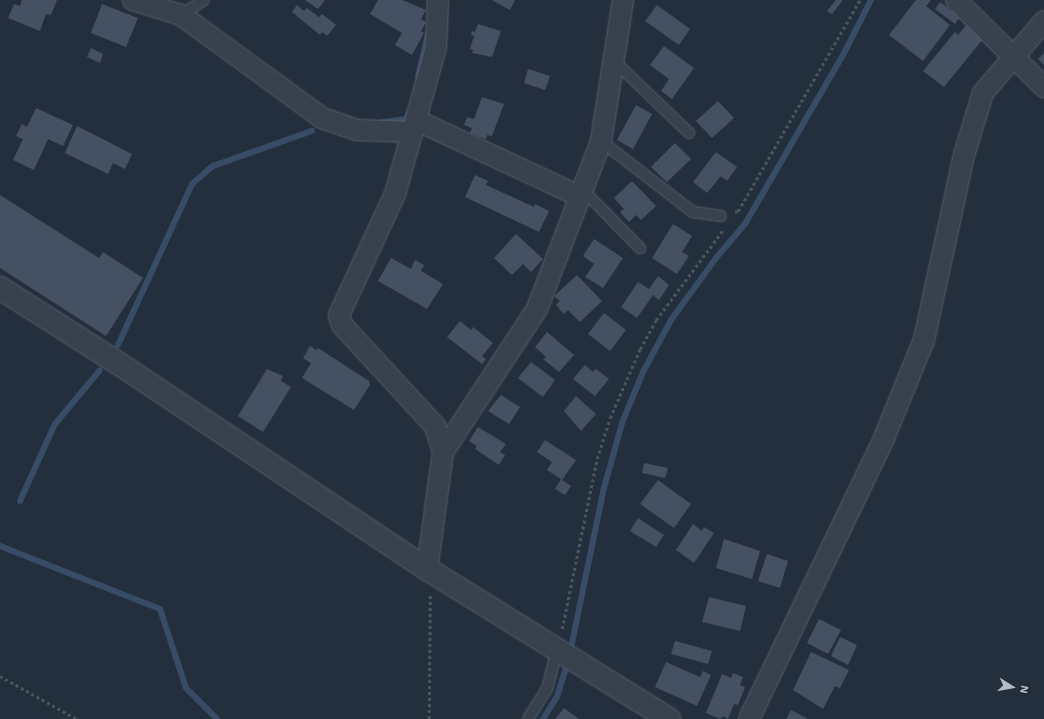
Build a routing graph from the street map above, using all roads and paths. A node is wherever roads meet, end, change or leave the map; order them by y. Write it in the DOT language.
graph roads {
  1 [pos="133,0"];
  2 [pos="204,0"];
  3 [pos="438,0"];
  4 [pos="622,0"];
  5 [pos="860,0"];
  6 [pos="956,0"];
  7 [pos="182,16"];
  8 [pos="1044,21"];
  9 [pos="1013,55"];
  10 [pos="614,60"];
  11 [pos="1044,87"];
  12 [pos="414,126"];
  13 [pos="689,132"];
  14 [pos="601,141"];
  15 [pos="581,192"];
  16 [pos="738,211"];
  17 [pos="721,216"];
  18 [pos="734,217"];
  19 [pos="725,228"];
  20 [pos="640,248"];
  21 [pos="0,288"];
  22 [pos="443,452"];
  23 [pos="430,571"];
  24 [pos="564,655"];
  25 [pos="0,676"];
  26 [pos="77,719"];
  27 [pos="429,719"];
  28 [pos="528,719"];
  29 [pos="669,719"];
  30 [pos="749,719"];
  1 -- 7 [label="street"];
  2 -- 7 [label="lane"];
  3 -- 12 [label="street"];
  4 -- 10 [label="street"];
  5 -- 16 [label="path"];
  6 -- 9 [label="street"];
  7 -- 12 [label="street"];
  8 -- 9 [label="street"];
  9 -- 11 [label="street"];
  9 -- 30 [label="street"];
  10 -- 13 [label="lane"];
  10 -- 14 [label="street"];
  12 -- 15 [label="street"];
  12 -- 22 [label="street"];
  14 -- 15 [label="street"];
  14 -- 17 [label="lane"];
  15 -- 20 [label="lane"];
  15 -- 22 [label="street"];
  16 -- 17 [label="path"];
  16 -- 18 [label="path"];
  19 -- 24 [label="path"];
  21 -- 23 [label="street"];
  22 -- 23 [label="street"];
  23 -- 24 [label="street"];
  23 -- 27 [label="path"];
  24 -- 28 [label="lane"];
  24 -- 29 [label="street"];
  25 -- 26 [label="path"];
}
